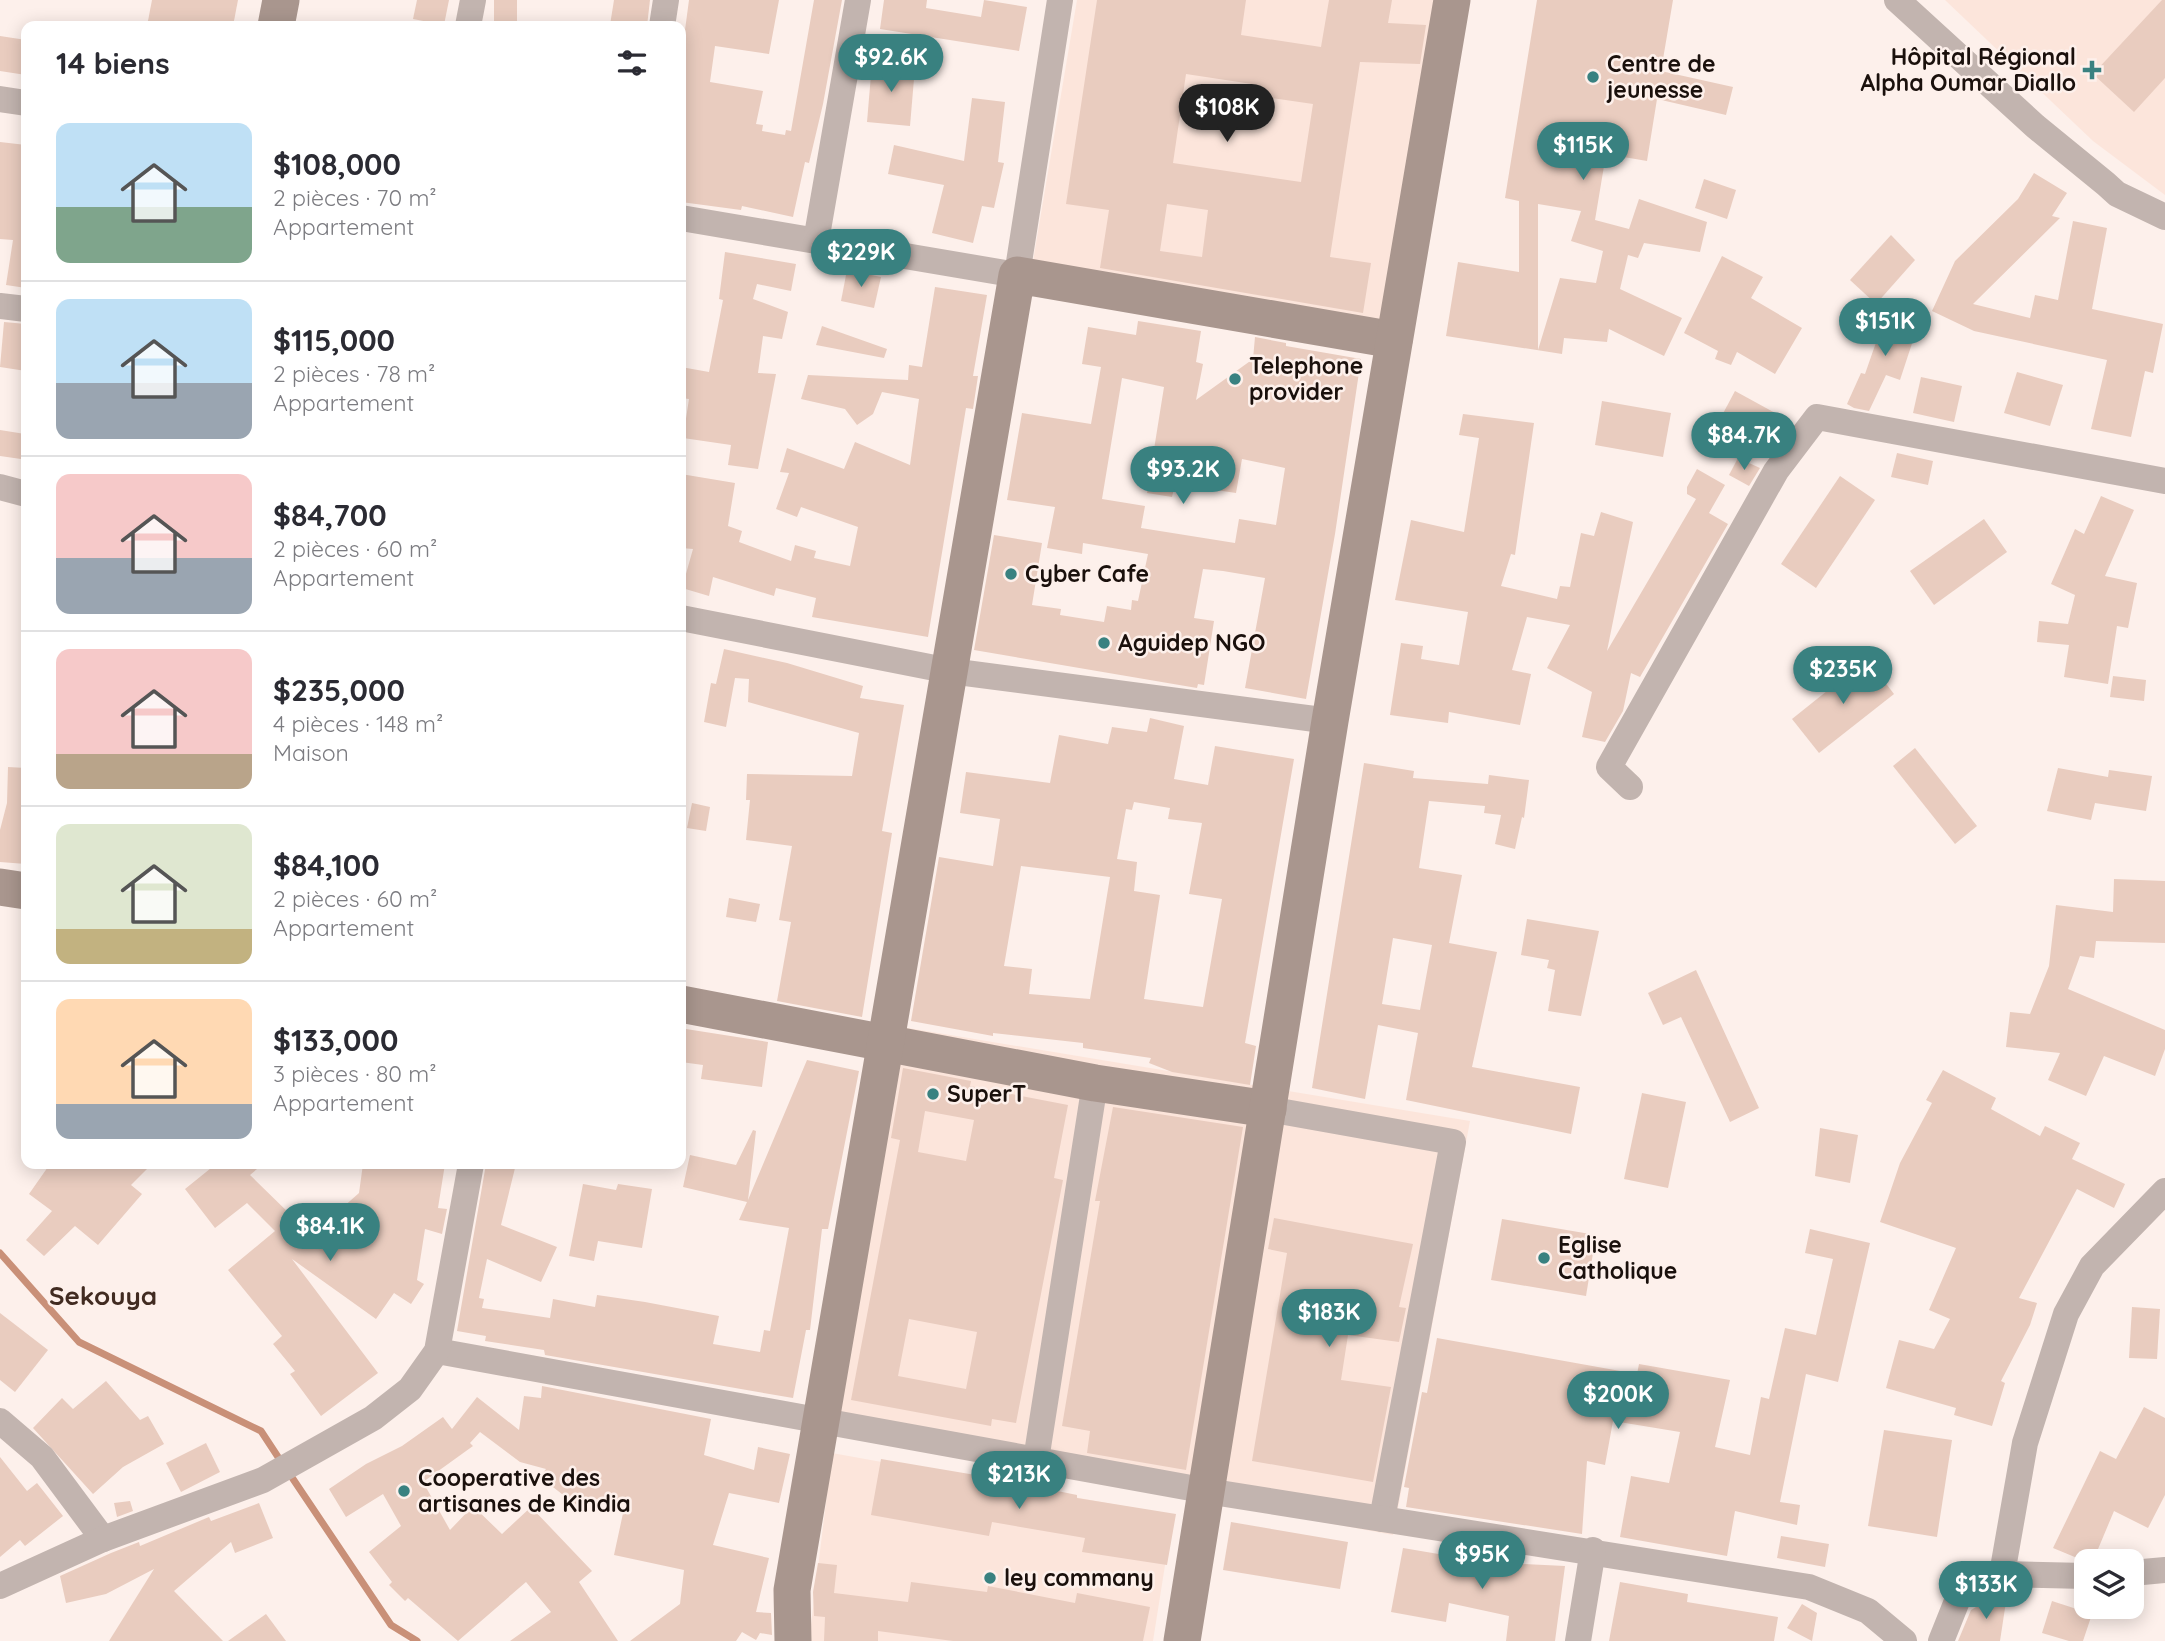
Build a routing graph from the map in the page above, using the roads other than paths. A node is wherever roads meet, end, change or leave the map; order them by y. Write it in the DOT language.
graph roads {
  1 [pos="281,0"];
  2 [pos="473,0"];
  3 [pos="666,0"];
  4 [pos="858,0"];
  5 [pos="1060,0"];
  6 [pos="1452,0"];
  7 [pos="1896,0"];
  8 [pos="277,21"];
  9 [pos="469,21"];
  10 [pos="663,21"];
  11 [pos="0,99"];
  12 [pos="21,102"];
  13 [pos="2165,217"];
  14 [pos="686,219"];
  15 [pos="816,242"];
  16 [pos="1017,275"];
  17 [pos="0,306"];
  18 [pos="21,308"];
  19 [pos="1394,340"];
  20 [pos="2165,481"];
  21 [pos="0,487"];
  22 [pos="21,493"];
  23 [pos="686,619"];
  24 [pos="950,671"];
  25 [pos="1330,721"];
  26 [pos="1630,787"];
  27 [pos="0,887"];
  28 [pos="21,890"];
  29 [pos="686,1005"];
  30 [pos="887,1044"];
  31 [pos="1095,1083"];
  32 [pos="1268,1109"];
  33 [pos="470,1169"];
  34 [pos="2165,1191"];
  35 [pos="437,1351"];
  36 [pos="0,1421"];
  37 [pos="823,1421"];
  38 [pos="1036,1460"];
  39 [pos="1206,1491"];
  40 [pos="1382,1519"];
  41 [pos="103,1539"];
  42 [pos="1593,1550"];
  43 [pos="2165,1570"];
  44 [pos="2144,1572"];
  45 [pos="2002,1574"];
  46 [pos="2074,1576"];
  47 [pos="0,1586"];
  48 [pos="793,1641"];
  49 [pos="1182,1641"];
  50 [pos="1578,1641"];
  51 [pos="1904,1641"];
  52 [pos="1941,1641"];
  1 -- 8 [label="main road"];
  2 -- 9 [label="street"];
  3 -- 10 [label="street"];
  4 -- 15 [label="street"];
  5 -- 16 [label="street"];
  6 -- 19 [label="main road"];
  7 -- 13 [label="street"];
  11 -- 12 [label="street"];
  14 -- 15 [label="street"];
  15 -- 16 [label="street"];
  16 -- 19 [label="main road"];
  16 -- 24 [label="main road"];
  17 -- 18 [label="street"];
  19 -- 25 [label="main road"];
  20 -- 26 [label="street"];
  21 -- 22 [label="street"];
  23 -- 24 [label="street"];
  24 -- 25 [label="street"];
  24 -- 30 [label="main road"];
  25 -- 32 [label="main road"];
  27 -- 28 [label="main road"];
  29 -- 30 [label="main road"];
  30 -- 31 [label="main road"];
  30 -- 37 [label="main road"];
  31 -- 32 [label="main road"];
  31 -- 38 [label="street"];
  32 -- 39 [label="main road"];
  32 -- 40 [label="street"];
  33 -- 35 [label="street"];
  34 -- 45 [label="street"];
  35 -- 37 [label="street"];
  35 -- 41 [label="street"];
  36 -- 41 [label="street"];
  37 -- 38 [label="street"];
  37 -- 48 [label="main road"];
  38 -- 39 [label="street"];
  39 -- 40 [label="street"];
  39 -- 49 [label="main road"];
  40 -- 42 [label="street"];
  41 -- 47 [label="street"];
  42 -- 50 [label="street"];
  42 -- 51 [label="street"];
  43 -- 44 [label="street"];
  45 -- 46 [label="street"];
  45 -- 52 [label="street"];
}
